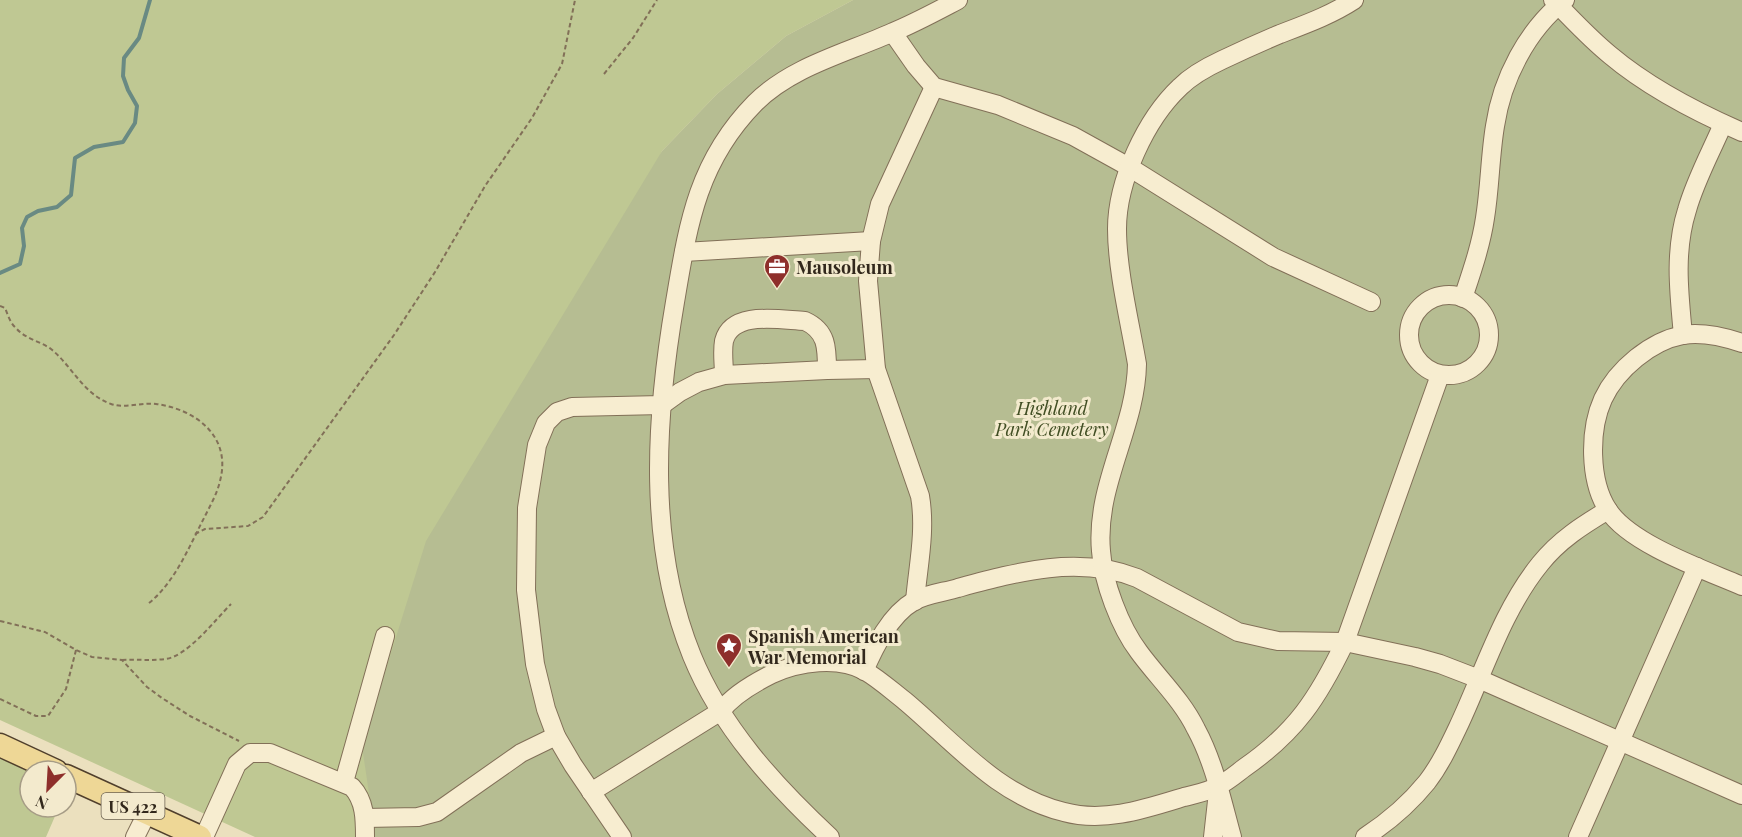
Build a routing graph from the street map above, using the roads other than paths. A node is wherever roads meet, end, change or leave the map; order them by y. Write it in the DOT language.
graph roads {
  1 [pos="958,0"];
  2 [pos="1354,0"];
  3 [pos="1559,2"];
  4 [pos="893,33"];
  5 [pos="934,87"];
  6 [pos="1723,124"];
  7 [pos="1742,132"];
  8 [pos="1129,167"];
  9 [pos="871,241"];
  10 [pos="684,252"];
  11 [pos="1463,298"];
  12 [pos="1371,302"];
  13 [pos="1683,335"];
  14 [pos="1742,343"];
  15 [pos="876,369"];
  16 [pos="827,370"];
  17 [pos="724,375"];
  18 [pos="1440,375"];
  19 [pos="662,405"];
  20 [pos="1608,510"];
  21 [pos="1697,567"];
  22 [pos="1103,569"];
  23 [pos="1742,586"];
  24 [pos="915,601"];
  25 [pos="385,636"];
  26 [pos="1345,642"];
  27 [pos="864,671"];
  28 [pos="1479,679"];
  29 [pos="721,711"];
  30 [pos="556,736"];
  31 [pos="1620,741"];
  32 [pos="0,745"];
  33 [pos="30,759"];
  34 [pos="78,781"];
  35 [pos="344,782"];
  36 [pos="1218,787"];
  37 [pos="591,792"];
  38 [pos="1742,795"];
  39 [pos="147,813"];
  40 [pos="365,818"];
  41 [pos="135,837"];
  42 [pos="202,837"];
  43 [pos="365,837"];
  44 [pos="622,837"];
  45 [pos="830,837"];
  46 [pos="1213,837"];
  47 [pos="1232,837"];
  48 [pos="1365,837"];
  49 [pos="1578,837"];
  1 -- 4 [label="lane"];
  2 -- 8 [label="lane"];
  3 -- 6 [label="lane"];
  3 -- 11 [label="lane"];
  4 -- 5 [label="lane"];
  4 -- 10 [label="lane"];
  5 -- 8 [label="lane"];
  5 -- 9 [label="lane"];
  6 -- 7 [label="lane"];
  6 -- 13 [label="lane"];
  8 -- 12 [label="lane"];
  8 -- 22 [label="lane"];
  9 -- 10 [label="lane"];
  9 -- 15 [label="lane"];
  10 -- 19 [label="lane"];
  11 -- 18 [label="lane"];
  11 -- 18 [label="lane"];
  13 -- 14 [label="lane"];
  13 -- 20 [label="lane"];
  15 -- 16 [label="lane"];
  15 -- 24 [label="lane"];
  16 -- 17 [label="lane"];
  16 -- 17 [label="lane"];
  17 -- 19 [label="lane"];
  18 -- 26 [label="lane"];
  19 -- 29 [label="lane"];
  19 -- 30 [label="lane"];
  20 -- 21 [label="lane"];
  20 -- 28 [label="lane"];
  21 -- 23 [label="lane"];
  21 -- 31 [label="lane"];
  22 -- 24 [label="lane"];
  22 -- 26 [label="lane"];
  22 -- 36 [label="lane"];
  24 -- 27 [label="lane"];
  25 -- 35 [label="lane"];
  26 -- 28 [label="lane"];
  26 -- 36 [label="lane"];
  27 -- 29 [label="lane"];
  27 -- 36 [label="lane"];
  28 -- 31 [label="lane"];
  28 -- 48 [label="lane"];
  29 -- 37 [label="lane"];
  29 -- 45 [label="lane"];
  30 -- 37 [label="lane"];
  30 -- 40 [label="lane"];
  31 -- 38 [label="lane"];
  31 -- 49 [label="lane"];
  32 -- 33 [label="main road"];
  34 -- 39 [label="main road, US 422"];
  35 -- 40 [label="lane"];
  35 -- 42 [label="lane"];
  36 -- 46 [label="lane"];
  36 -- 47 [label="lane"];
  37 -- 44 [label="lane"];
  39 -- 41 [label="lane"];
  39 -- 42 [label="main road, US 422"];
  40 -- 43 [label="lane"];
}
